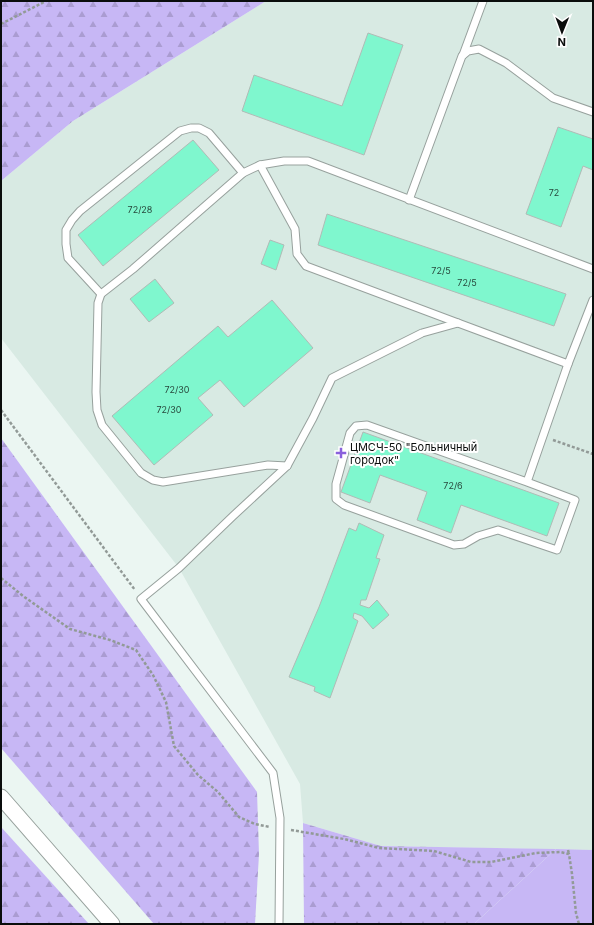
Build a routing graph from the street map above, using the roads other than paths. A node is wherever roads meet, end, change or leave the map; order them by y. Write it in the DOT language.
graph roads {
  1 [pos="483,1"];
  2 [pos="462,56"];
  3 [pos="593,112"];
  4 [pos="260,165"];
  5 [pos="243,173"];
  6 [pos="409,200"];
  7 [pos="593,269"];
  8 [pos="101,294"];
  9 [pos="593,300"];
  10 [pos="458,323"];
  11 [pos="568,364"];
  12 [pos="287,466"];
  13 [pos="527,482"];
  14 [pos="1,797"];
  15 [pos="112,924"];
  16 [pos="279,924"];
  1 -- 2 [label="lane"];
  2 -- 3 [label="lane"];
  2 -- 6 [label="lane"];
  4 -- 5 [label="lane"];
  4 -- 6 [label="lane"];
  4 -- 10 [label="lane"];
  5 -- 8 [label="lane"];
  5 -- 8 [label="lane"];
  6 -- 7 [label="lane"];
  8 -- 12 [label="lane"];
  9 -- 11 [label="lane"];
  10 -- 11 [label="lane"];
  10 -- 12 [label="lane"];
  11 -- 13 [label="lane"];
  12 -- 16 [label="lane"];
  13 -- 13 [label="lane"];
  14 -- 15 [label="street"];
}
